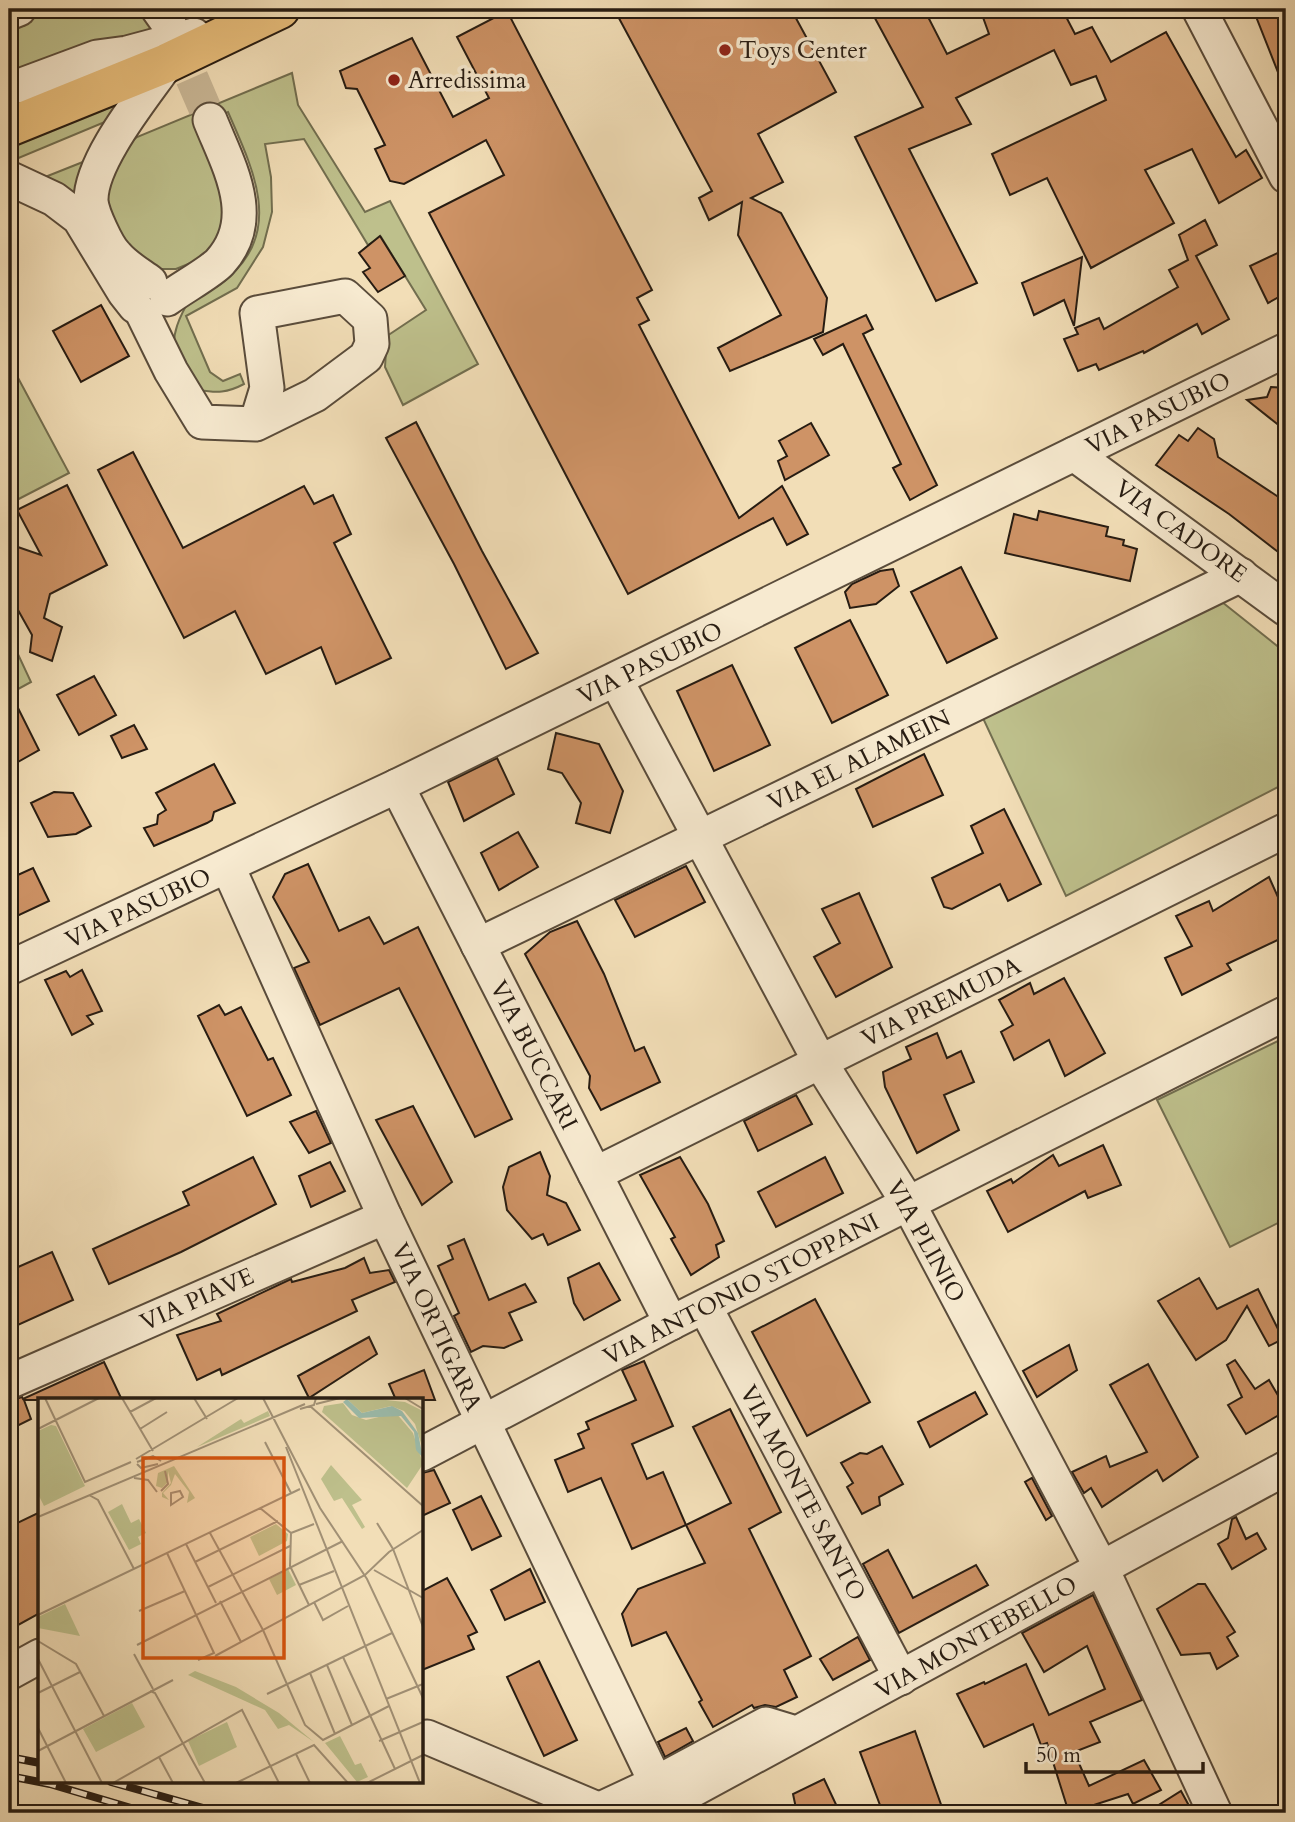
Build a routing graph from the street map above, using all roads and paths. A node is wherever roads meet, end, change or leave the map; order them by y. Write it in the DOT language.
graph roads {
  1 [pos="19,9"];
  2 [pos="1199,9"];
  3 [pos="9,13"];
  4 [pos="270,13"];
  5 [pos="167,63"];
  6 [pos="9,87"];
  7 [pos="210,120"];
  8 [pos="9,127"];
  9 [pos="1286,176"];
  10 [pos="9,178"];
  11 [pos="153,300"];
  12 [pos="1286,349"];
  13 [pos="256,424"];
  14 [pos="1074,454"];
  15 [pos="1241,576"];
  16 [pos="1286,609"];
  17 [pos="616,680"];
  18 [pos="397,786"];
  19 [pos="1286,830"];
  20 [pos="700,838"];
  21 [pos="228,867"];
  22 [pos="478,945"];
  23 [pos="9,968"];
  24 [pos="1286,1013"];
  25 [pos="820,1062"];
  26 [pos="595,1174"];
  27 [pos="908,1203"];
  28 [pos="385,1217"];
  29 [pos="705,1307"];
  30 [pos="671,1324"];
  31 [pos="9,1382"];
  32 [pos="482,1422"];
  33 [pos="424,1453"];
  34 [pos="1286,1468"];
  35 [pos="1102,1569"];
  36 [pos="38,1657"];
  37 [pos="9,1673"];
  38 [pos="901,1678"];
  39 [pos="789,1731"];
  40 [pos="427,1737"];
  41 [pos="661,1794"];
  42 [pos="596,1811"];
  43 [pos="1215,1813"];
  1 -- 3 [label="street"];
  2 -- 9 [label="street"];
  4 -- 5 [label="main road"];
  4 -- 6 [label="street"];
  5 -- 8 [label="main road"];
  5 -- 11 [label="street"];
  7 -- 11 [label="street"];
  10 -- 11 [label="street"];
  11 -- 13 [label="street"];
  12 -- 14 [label="street, VIA PASUBIO"];
  14 -- 15 [label="street, VIA CADORE"];
  14 -- 17 [label="street, VIA PASUBIO"];
  15 -- 16 [label="street, VIA CADORE"];
  15 -- 20 [label="street, VIA EL ALAMEIN"];
  17 -- 18 [label="street, VIA PASUBIO"];
  17 -- 20 [label="street, VIA PLINIO"];
  18 -- 21 [label="street, VIA PASUBIO"];
  18 -- 22 [label="street, VIA BUCCARI"];
  19 -- 25 [label="street, VIA PREMUDA"];
  20 -- 22 [label="street, VIA EL ALAMEIN"];
  20 -- 25 [label="street, VIA PLINIO"];
  21 -- 23 [label="street, VIA PASUBIO"];
  21 -- 28 [label="street, VIA ORTIGARA"];
  22 -- 26 [label="street, VIA BUCCARI"];
  24 -- 27 [label="street, VIA ANTONIO STOPPANI"];
  25 -- 26 [label="street, VIA PREMUDA"];
  25 -- 27 [label="street, VIA PLINIO"];
  26 -- 30 [label="street, VIA BUCCARI"];
  27 -- 29 [label="street, VIA ANTONIO STOPPANI"];
  27 -- 35 [label="street, VIA PLINIO"];
  28 -- 31 [label="street, VIA PIAVE"];
  28 -- 32 [label="street, VIA ORTIGARA"];
  29 -- 30 [label="street, VIA ANTONIO STOPPANI"];
  29 -- 38 [label="street, VIA MONTE SANTO"];
  30 -- 32 [label="street, VIA ANTONIO STOPPANI"];
  32 -- 33 [label="street, VIA ANTONIO STOPPANI"];
  32 -- 41 [label="street, VIA ORTIGARA"];
  34 -- 35 [label="street, VIA MONTEBELLO"];
  35 -- 38 [label="street, VIA MONTEBELLO"];
  35 -- 43 [label="street, VIA PLINIO"];
  36 -- 37 [label="street"];
  38 -- 41 [label="street, VIA MONTEBELLO"];
  39 -- 41 [label="street"];
  40 -- 42 [label="street"];
  41 -- 42 [label="street"];
}
